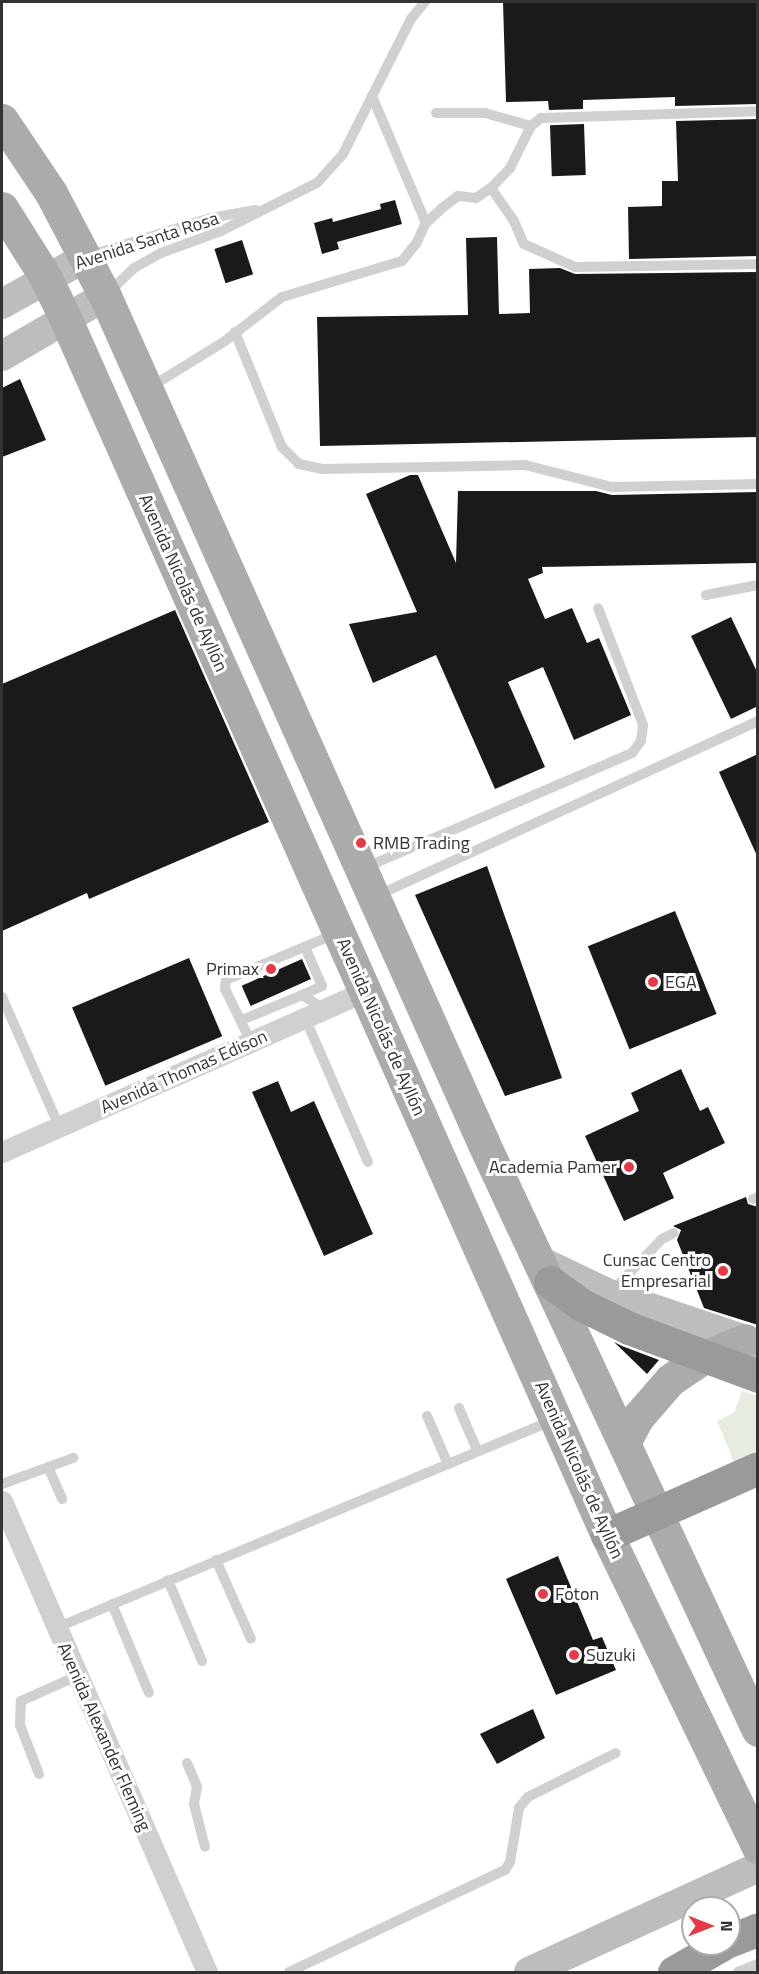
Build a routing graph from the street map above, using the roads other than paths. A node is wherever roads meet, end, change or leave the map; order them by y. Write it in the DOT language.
graph roads {
  1 [pos="425,2"];
  2 [pos="372,96"];
  3 [pos="758,111"];
  4 [pos="436,113"];
  5 [pos="2,120"];
  6 [pos="531,126"];
  7 [pos="491,188"];
  8 [pos="2,208"];
  9 [pos="267,208"];
  10 [pos="426,223"];
  11 [pos="86,257"];
  12 [pos="758,264"];
  13 [pos="46,278"];
  14 [pos="105,296"];
  15 [pos="2,304"];
  16 [pos="66,320"];
  17 [pos="235,332"];
  18 [pos="2,356"];
  19 [pos="147,390"];
  20 [pos="758,484"];
  21 [pos="758,585"];
  22 [pos="706,595"];
  23 [pos="598,608"];
  24 [pos="758,721"];
  25 [pos="367,883"];
  26 [pos="338,933"];
  27 [pos="305,947"];
  28 [pos="365,991"];
  29 [pos="302,995"];
  30 [pos="2,997"];
  31 [pos="324,1009"];
  32 [pos="305,1018"];
  33 [pos="242,1020"];
  34 [pos="251,1042"];
  35 [pos="59,1126"];
  36 [pos="2,1152"];
  37 [pos="368,1162"];
  38 [pos="674,1233"];
  39 [pos="545,1272"];
  40 [pos="609,1294"];
  41 [pos="751,1342"];
  42 [pos="704,1357"];
  43 [pos="758,1376"];
  44 [pos="459,1408"];
  45 [pos="427,1416"];
  46 [pos="556,1419"];
  47 [pos="624,1443"];
  48 [pos="477,1450"];
  49 [pos="73,1458"];
  50 [pos="447,1462"];
  51 [pos="48,1467"];
  52 [pos="758,1468"];
  53 [pos="2,1484"];
  54 [pos="62,1499"];
  55 [pos="2,1502"];
  56 [pos="656,1513"];
  57 [pos="607,1535"];
  58 [pos="9,1540"];
  59 [pos="216,1560"];
  60 [pos="168,1580"];
  61 [pos="112,1604"];
  62 [pos="56,1628"];
  63 [pos="251,1638"];
  64 [pos="202,1661"];
  65 [pos="77,1676"];
  66 [pos="149,1693"];
  67 [pos="758,1730"];
  68 [pos="616,1753"];
  69 [pos="187,1763"];
  70 [pos="39,1774"];
  71 [pos="205,1847"];
  72 [pos="758,1847"];
  73 [pos="758,1867"];
  74 [pos="703,1956"];
  75 [pos="756,1964"];
  76 [pos="207,1972"];
  77 [pos="288,1972"];
  78 [pos="529,1972"];
  79 [pos="674,1972"];
  80 [pos="738,1972"];
  1 -- 2 [label="lane, Avenida Santa Rosa"];
  2 -- 9 [label="lane, Avenida Santa Rosa"];
  2 -- 10 [label="lane"];
  3 -- 6 [label="lane"];
  4 -- 6 [label="lane"];
  5 -- 11 [label="main road"];
  6 -- 7 [label="lane"];
  7 -- 10 [label="lane"];
  7 -- 12 [label="lane"];
  8 -- 13 [label="main road, Avenida Nicolás de Ayllón"];
  9 -- 11 [label="lane, Avenida Santa Rosa"];
  9 -- 14 [label="lane, Avenida Santa Rosa"];
  10 -- 17 [label="lane"];
  11 -- 13 [label="street, Avenida Santa Rosa"];
  11 -- 14 [label="main road"];
  13 -- 15 [label="street, Avenida Santa Rosa"];
  13 -- 16 [label="main road, Avenida Nicolás de Ayllón"];
  14 -- 16 [label="street, Avenida Santa Rosa"];
  14 -- 19 [label="main road"];
  16 -- 18 [label="street, Avenida Santa Rosa"];
  16 -- 26 [label="main road, Avenida Nicolás de Ayllón"];
  17 -- 19 [label="lane"];
  17 -- 20 [label="lane"];
  19 -- 25 [label="main road"];
  21 -- 22 [label="lane"];
  23 -- 25 [label="lane"];
  24 -- 25 [label="lane"];
  25 -- 39 [label="main road"];
  26 -- 27 [label="lane"];
  26 -- 28 [label="main road, Avenida Nicolás de Ayllón"];
  27 -- 29 [label="lane"];
  27 -- 33 [label="lane"];
  28 -- 31 [label="street, Avenida Thomas Edison"];
  28 -- 46 [label="main road, Avenida Nicolás de Ayllón"];
  29 -- 31 [label="lane"];
  29 -- 33 [label="lane"];
  30 -- 35 [label="lane"];
  31 -- 32 [label="street, Avenida Thomas Edison"];
  32 -- 34 [label="street, Avenida Thomas Edison"];
  32 -- 37 [label="lane"];
  33 -- 34 [label="lane"];
  34 -- 35 [label="street, Avenida Thomas Edison"];
  35 -- 36 [label="street, Avenida Thomas Edison"];
  38 -- 40 [label="lane"];
  39 -- 40 [label="street"];
  39 -- 42 [label="highway"];
  39 -- 47 [label="main road"];
  40 -- 41 [label="street"];
  41 -- 42 [label="main road"];
  42 -- 43 [label="highway"];
  42 -- 47 [label="main road"];
  44 -- 48 [label="lane"];
  45 -- 50 [label="lane"];
  46 -- 48 [label="lane"];
  46 -- 57 [label="main road, Avenida Nicolás de Ayllón"];
  47 -- 56 [label="main road"];
  48 -- 50 [label="lane"];
  49 -- 51 [label="lane"];
  50 -- 59 [label="lane"];
  51 -- 53 [label="lane"];
  51 -- 54 [label="lane"];
  52 -- 56 [label="highway"];
  55 -- 58 [label="street, Avenida Alexander Fleming"];
  56 -- 57 [label="highway"];
  56 -- 67 [label="main road"];
  57 -- 72 [label="main road, Avenida Nicolás de Ayllón"];
  58 -- 62 [label="street, Avenida Alexander Fleming"];
  59 -- 60 [label="lane"];
  59 -- 63 [label="lane"];
  60 -- 61 [label="lane"];
  60 -- 64 [label="lane"];
  61 -- 62 [label="lane"];
  61 -- 66 [label="lane"];
  62 -- 65 [label="street, Avenida Alexander Fleming"];
  65 -- 70 [label="lane"];
  65 -- 76 [label="street, Avenida Alexander Fleming"];
  68 -- 77 [label="lane"];
  69 -- 71 [label="lane"];
  73 -- 78 [label="street"];
  74 -- 79 [label="highway"];
  75 -- 80 [label="lane"];
}
